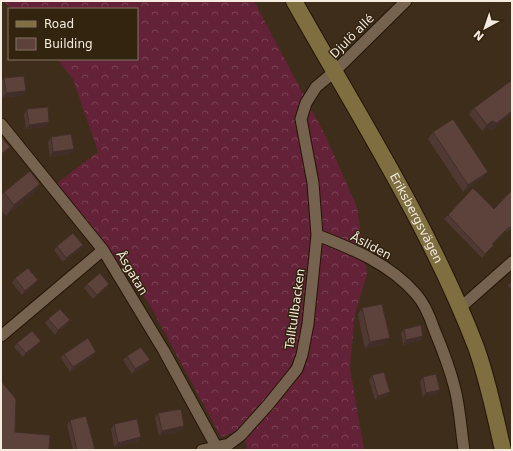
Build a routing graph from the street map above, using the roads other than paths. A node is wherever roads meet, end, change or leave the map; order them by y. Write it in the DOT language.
graph roads {
  1 [pos="294,1"];
  2 [pos="406,1"];
  3 [pos="334,72"];
  4 [pos="1,124"];
  5 [pos="317,235"];
  6 [pos="103,250"];
  7 [pos="512,262"];
  8 [pos="460,308"];
  9 [pos="1,336"];
  10 [pos="218,448"];
  11 [pos="202,450"];
  12 [pos="464,450"];
  13 [pos="503,450"];
  1 -- 3 [label="main road, Eriksbergsvägen"];
  2 -- 3 [label="street, Djulö allé"];
  3 -- 5 [label="street"];
  3 -- 8 [label="main road, Eriksbergsvägen"];
  4 -- 6 [label="street, Åsgatan"];
  5 -- 10 [label="street, Talltullbacken"];
  5 -- 12 [label="street, Åsliden"];
  6 -- 9 [label="street"];
  6 -- 10 [label="street, Åsgatan"];
  7 -- 8 [label="street"];
  8 -- 13 [label="main road, Eriksbergsvägen"];
  10 -- 11 [label="street, Talltullbacken"];
}
